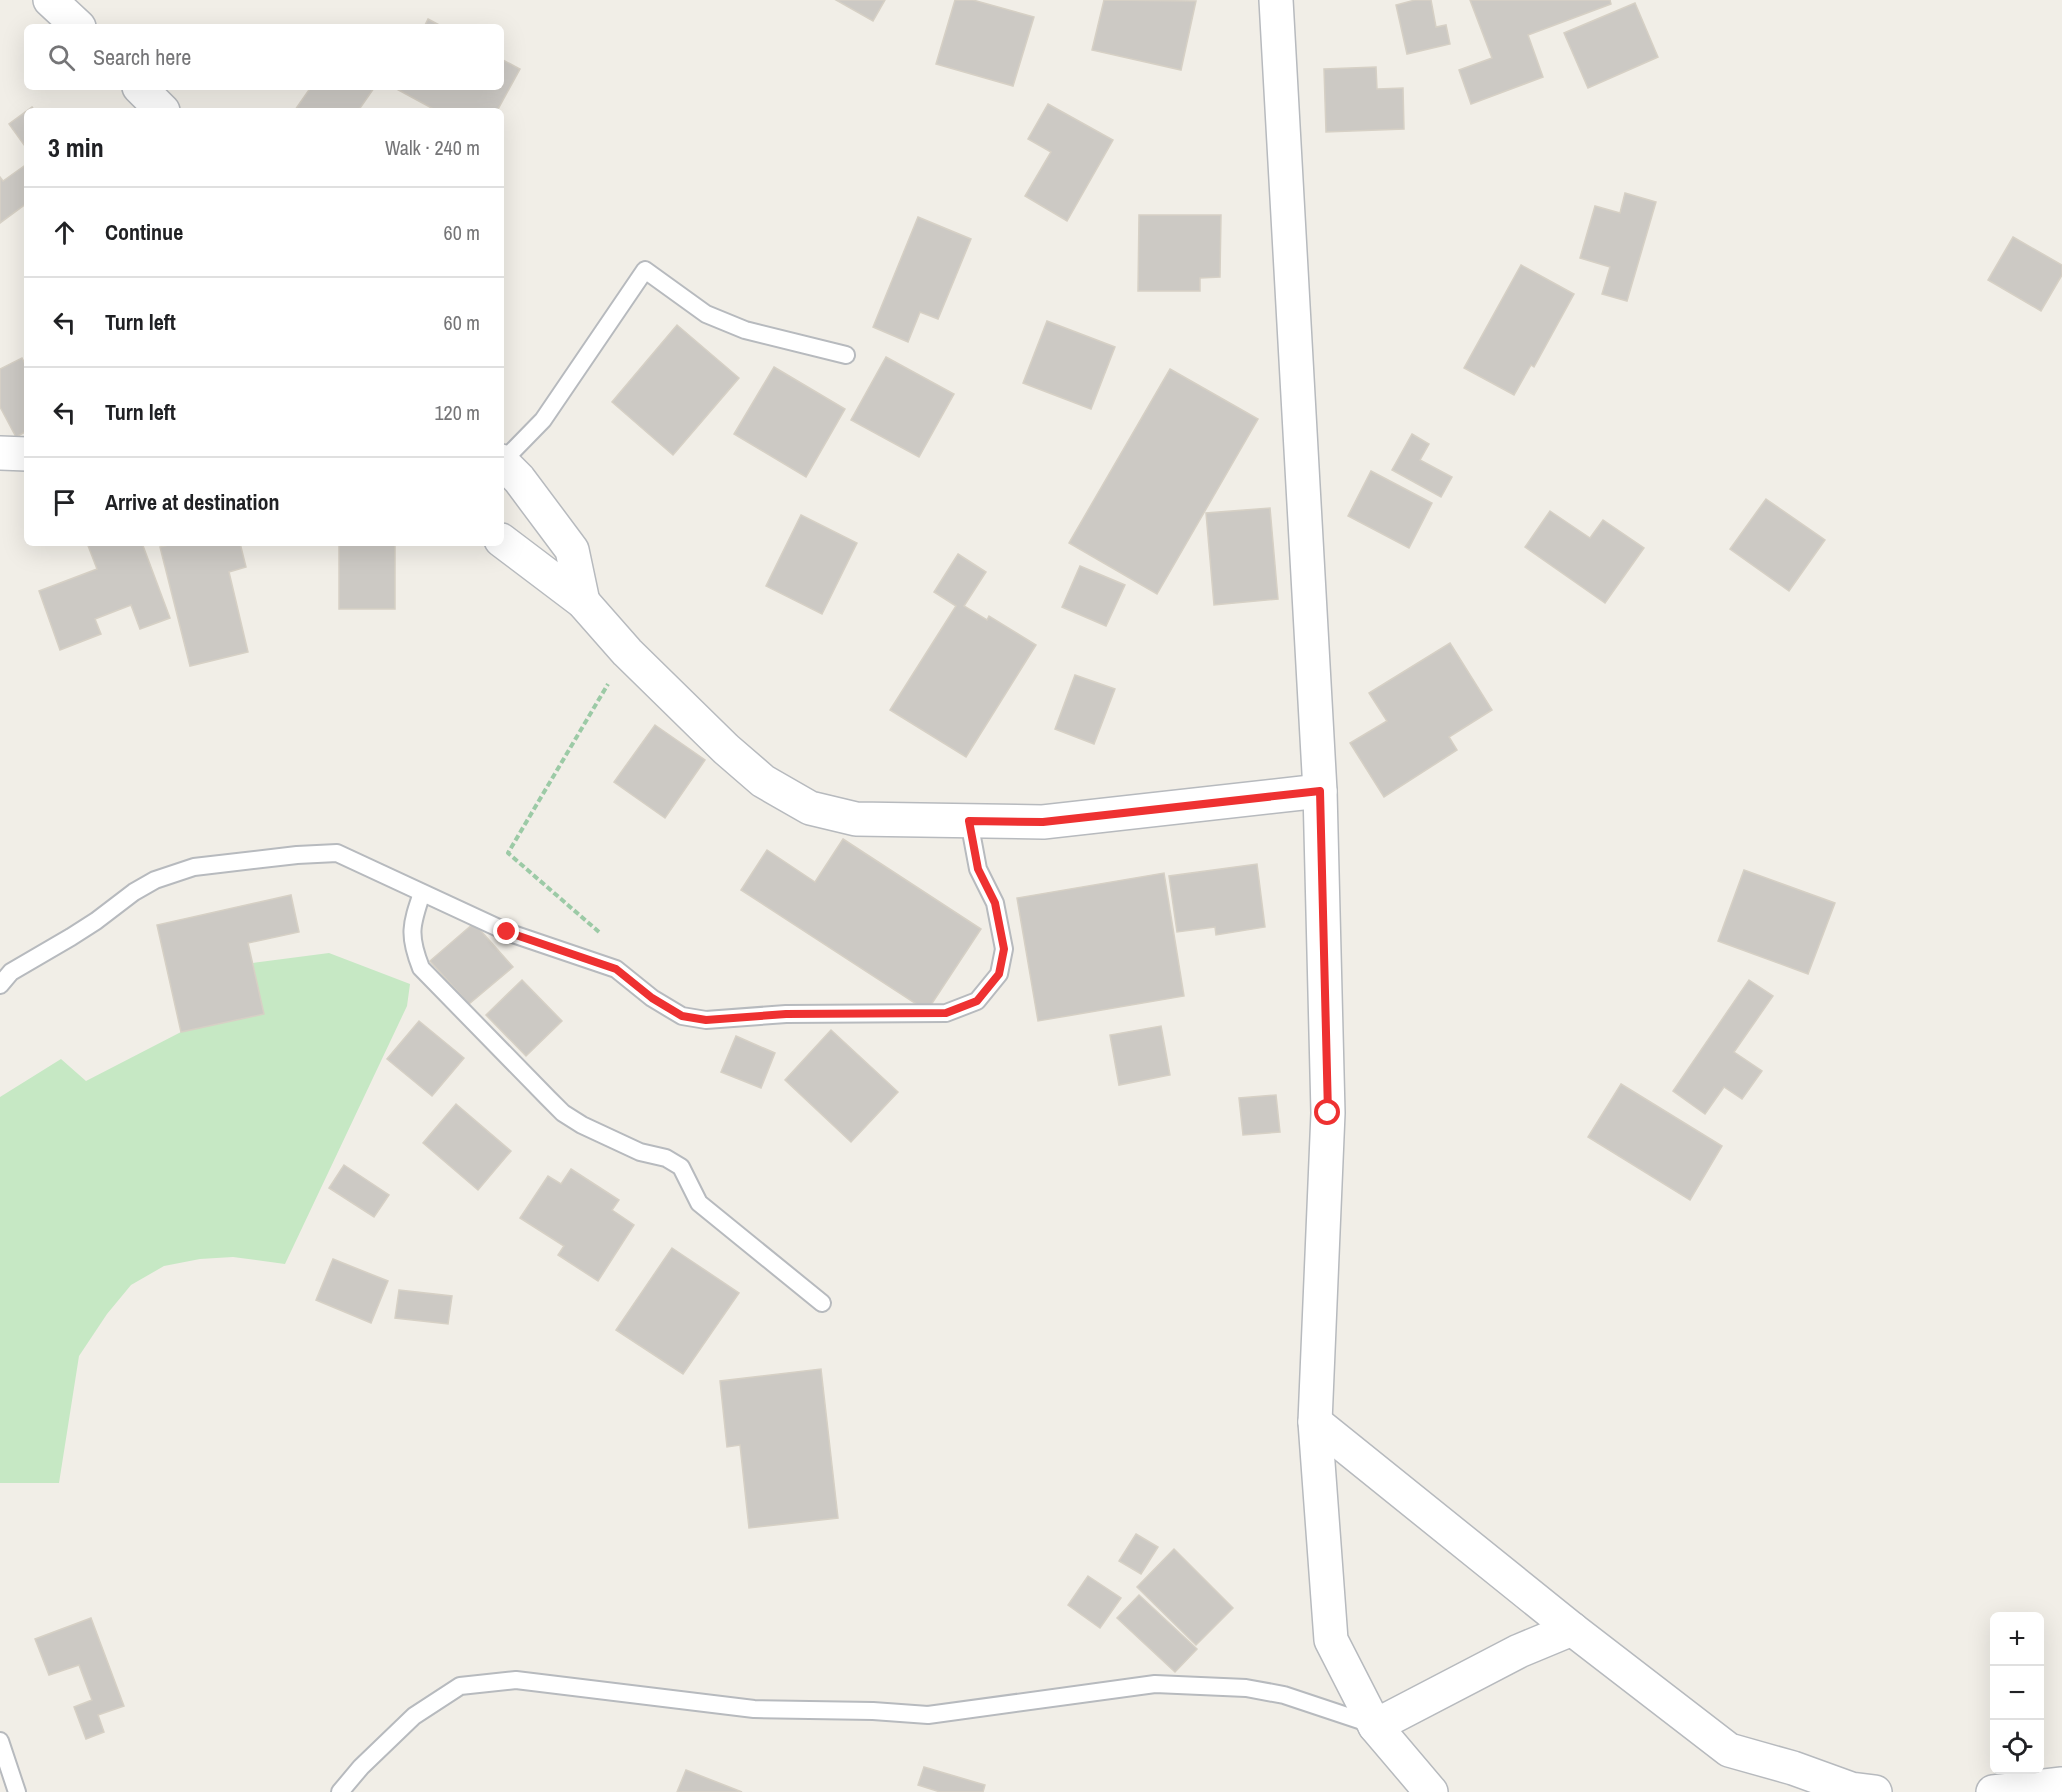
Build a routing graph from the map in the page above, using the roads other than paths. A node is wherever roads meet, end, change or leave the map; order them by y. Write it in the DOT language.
graph roads {
  1 [pos="50,0"];
  2 [pos="1276,0"];
  3 [pos="76,24"];
  4 [pos="142,90"];
  5 [pos="160,108"];
  6 [pos="846,355"];
  7 [pos="0,453"];
  8 [pos="24,454"];
  9 [pos="504,459"];
  10 [pos="504,465"];
  11 [pos="504,542"];
  12 [pos="582,602"];
  13 [pos="1320,791"];
  14 [pos="969,821"];
  15 [pos="422,893"];
  16 [pos="0,985"];
  17 [pos="822,1303"];
  18 [pos="1316,1422"];
  19 [pos="1572,1629"];
  20 [pos="1375,1726"];
  21 [pos="0,1741"];
  22 [pos="2062,1784"];
  23 [pos="17,1792"];
  24 [pos="339,1792"];
  25 [pos="1431,1792"];
  26 [pos="1875,1792"];
  27 [pos="1993,1792"];
  1 -- 3 [label="street"];
  2 -- 13 [label="street"];
  4 -- 5 [label="street"];
  6 -- 9 [label="lane"];
  7 -- 8 [label="street"];
  10 -- 12 [label="street"];
  11 -- 12 [label="street"];
  12 -- 14 [label="street"];
  13 -- 14 [label="street"];
  13 -- 18 [label="street"];
  14 -- 15 [label="lane"];
  15 -- 16 [label="lane"];
  15 -- 17 [label="lane"];
  18 -- 19 [label="street"];
  18 -- 20 [label="street"];
  19 -- 20 [label="street"];
  19 -- 26 [label="street"];
  20 -- 24 [label="lane"];
  20 -- 25 [label="street"];
  21 -- 23 [label="lane"];
  22 -- 27 [label="street"];
}
